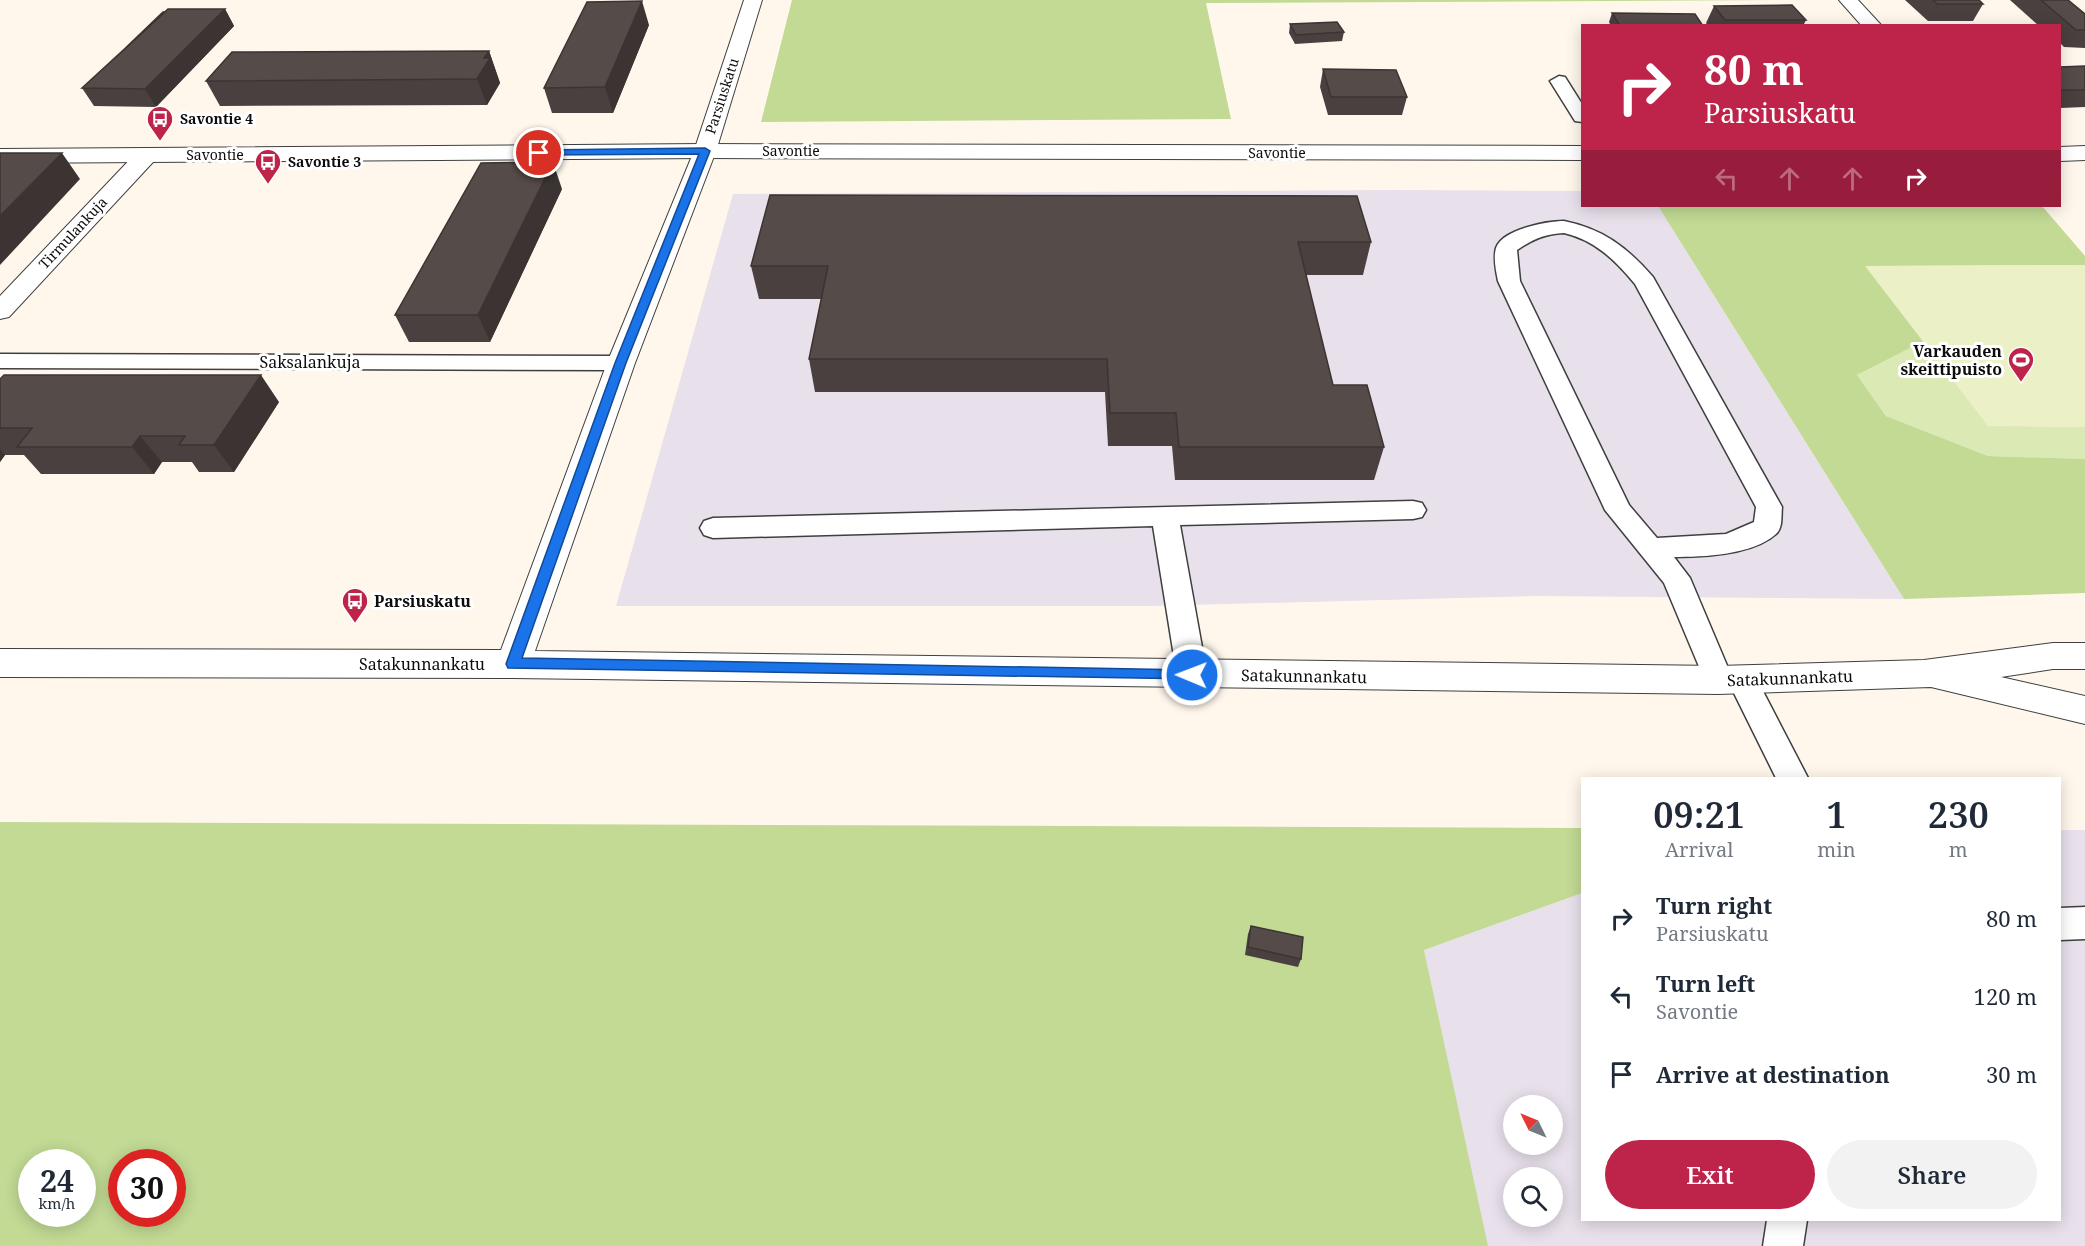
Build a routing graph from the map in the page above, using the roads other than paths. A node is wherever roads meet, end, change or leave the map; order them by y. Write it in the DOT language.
graph roads {
  1 [pos="753,0"];
  2 [pos="1848,0"];
  3 [pos="1871,24"];
  4 [pos="1559,81"];
  5 [pos="1581,115"];
  6 [pos="705,151"];
  7 [pos="1581,153"];
  8 [pos="2085,153"];
  9 [pos="2061,154"];
  10 [pos="0,156"];
  11 [pos="146,156"];
  12 [pos="0,311"];
  13 [pos="0,361"];
  14 [pos="621,363"];
  15 [pos="1413,510"];
  16 [pos="1165,517"];
  17 [pos="713,528"];
  18 [pos="1651,548"];
  19 [pos="2085,656"];
  20 [pos="0,663"];
  21 [pos="513,664"];
  22 [pos="1924,674"];
  23 [pos="1192,675"];
  24 [pos="1730,680"];
  25 [pos="2085,710"];
  26 [pos="1791,777"];
  27 [pos="2085,923"];
  28 [pos="2061,924"];
  29 [pos="1787,1221"];
  30 [pos="1783,1246"];
  1 -- 6 [label="street, Parsiuskatu"];
  2 -- 3 [label="street"];
  4 -- 5 [label="lane"];
  6 -- 7 [label="street, Savontie"];
  6 -- 11 [label="street, Savontie"];
  6 -- 14 [label="street, Parsiuskatu"];
  8 -- 9 [label="street"];
  10 -- 11 [label="street, Savontie"];
  11 -- 12 [label="street, Tirmulankuja"];
  13 -- 14 [label="lane, Saksalankuja"];
  14 -- 21 [label="street, Parsiuskatu"];
  15 -- 16 [label="lane"];
  16 -- 17 [label="lane"];
  16 -- 23 [label="lane"];
  18 -- 18 [label="lane"];
  18 -- 24 [label="lane"];
  19 -- 22 [label="street, Satakunnankatu"];
  20 -- 21 [label="street, Satakunnankatu"];
  21 -- 23 [label="street, Satakunnankatu"];
  22 -- 24 [label="street, Satakunnankatu"];
  22 -- 25 [label="street, Satakunnankatu"];
  23 -- 24 [label="street, Satakunnankatu"];
  24 -- 26 [label="lane"];
  27 -- 28 [label="lane"];
  29 -- 30 [label="lane"];
}
